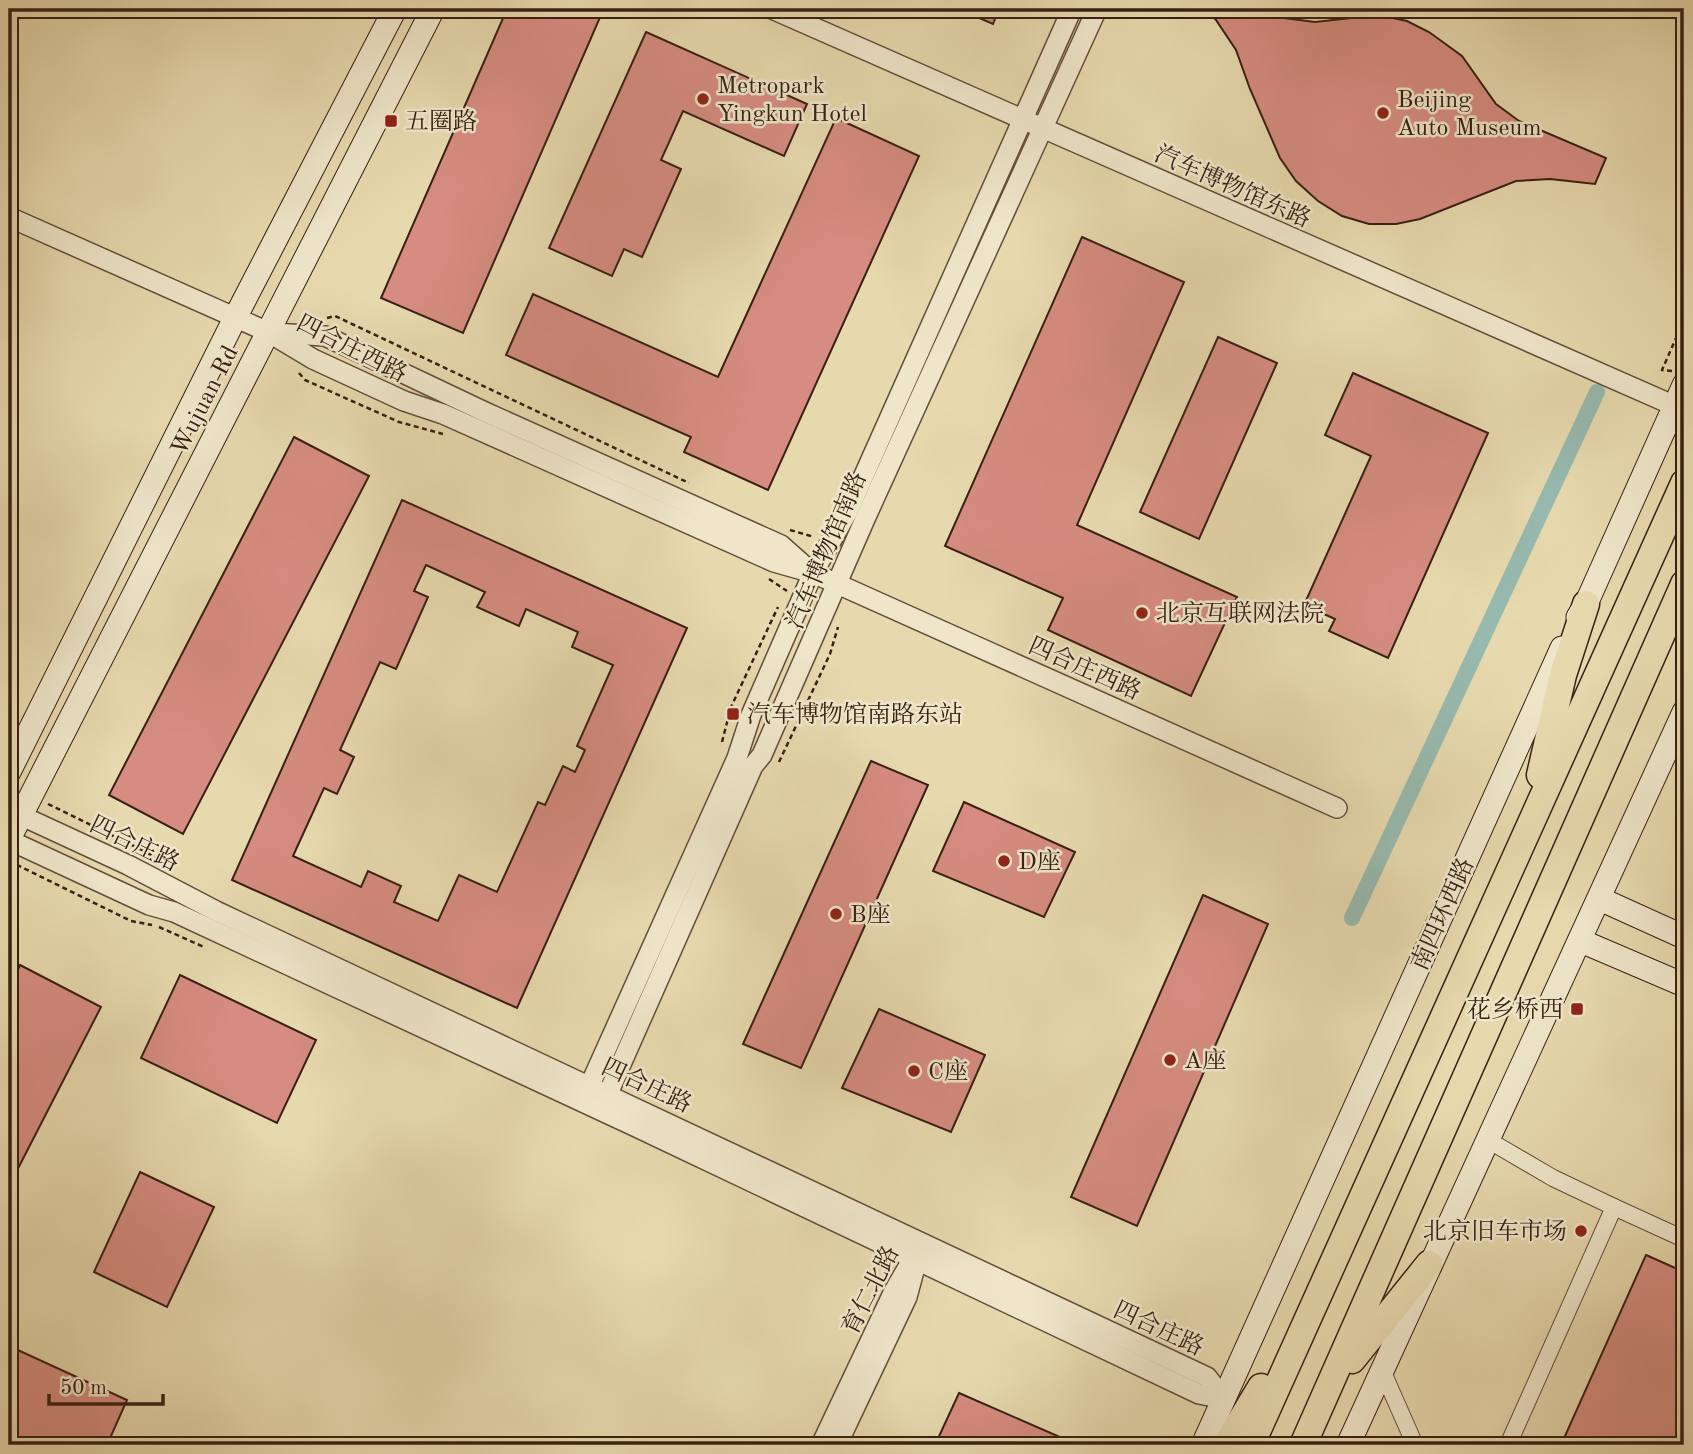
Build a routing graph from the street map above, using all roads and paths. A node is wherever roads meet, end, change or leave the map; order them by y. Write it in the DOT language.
graph roads {
  1 [pos="395,9"];
  2 [pos="433,9"];
  3 [pos="772,9"];
  4 [pos="1072,9"];
  5 [pos="1097,9"];
  6 [pos="1021,120"];
  7 [pos="1041,129"];
  8 [pos="9,217"];
  9 [pos="235,318"];
  10 [pos="321,319"];
  11 [pos="1684,320"];
  12 [pos="268,332"];
  13 [pos="298,370"];
  14 [pos="1678,378"];
  15 [pos="1675,406"];
  16 [pos="443,435"];
  17 [pos="1684,482"];
  18 [pos="699,488"];
  19 [pos="787,529"];
  20 [pos="831,541"];
  21 [pos="813,573"];
  22 [pos="768,579"];
  23 [pos="1684,584"];
  24 [pos="844,587"];
  25 [pos="788,592"];
  26 [pos="781,601"];
  27 [pos="1586,604"];
  28 [pos="1684,712"];
  29 [pos="720,753"];
  30 [pos="775,768"];
  31 [pos="9,772"];
  32 [pos="1337,808"];
  33 [pos="15,813"];
  34 [pos="1528,829"];
  35 [pos="9,839"];
  36 [pos="1600,899"];
  37 [pos="1684,937"];
  38 [pos="1581,941"];
  39 [pos="1684,985"];
  40 [pos="595,1098"];
  41 [pos="1488,1140"];
  42 [pos="1614,1207"];
  43 [pos="1684,1239"];
  44 [pos="917,1255"];
  45 [pos="1429,1264"];
  46 [pos="1319,1294"];
  47 [pos="1382,1370"];
  48 [pos="1329,1389"];
  49 [pos="1224,1399"];
  50 [pos="821,1445"];
  51 [pos="837,1445"];
  52 [pos="1203,1445"];
  53 [pos="1226,1445"];
  54 [pos="1251,1445"];
  55 [pos="1303,1445"];
  56 [pos="1348,1445"];
  57 [pos="1415,1445"];
  58 [pos="1508,1445"];
  1 -- 9 [label="main road, Wujuan Rd"];
  2 -- 12 [label="main road, Wujuan Rd"];
  3 -- 6 [label="street, 汽车博物馆东路"];
  4 -- 6 [label="street, 汽车博物馆南路"];
  5 -- 7 [label="street, 汽车博物馆南路"];
  6 -- 7 [label="street, 汽车博物馆东路"];
  6 -- 20 [label="street, 汽车博物馆南路"];
  7 -- 15 [label="street, 汽车博物馆东路"];
  7 -- 24 [label="street, 汽车博物馆南路"];
  8 -- 9 [label="street, 四合庄西路"];
  9 -- 12 [label="street, 四合庄西路"];
  9 -- 31 [label="main road, Wujuan Rd"];
  10 -- 18 [label="path"];
  11 -- 14 [label="path"];
  12 -- 21 [label="street, 四合庄西路"];
  12 -- 33 [label="main road, Wujuan Rd"];
  13 -- 16 [label="path"];
  14 -- 15 [label="main road, 南四环西路"];
  15 -- 27 [label="main road, 南四环西路"];
  17 -- 34 [label="highway, 南四环西路"];
  19 -- 20 [label="path"];
  20 -- 21 [label="street, 汽车博物馆南路"];
  21 -- 24 [label="street, 四合庄西路"];
  21 -- 40 [label="street, 汽车博物馆南路"];
  22 -- 25 [label="path"];
  23 -- 48 [label="highway"];
  24 -- 30 [label="path"];
  24 -- 32 [label="street, 四合庄西路"];
  24 -- 40 [label="street, 汽车博物馆南路"];
  26 -- 29 [label="path"];
  27 -- 34 [label="highway"];
  27 -- 49 [label="main road, 南四环西路"];
  28 -- 36 [label="main road"];
  33 -- 35 [label="main road"];
  33 -- 40 [label="street, 四合庄路"];
  34 -- 46 [label="highway, 南四环西路"];
  35 -- 40 [label="street, 四合庄路"];
  36 -- 37 [label="main road"];
  36 -- 38 [label="main road"];
  38 -- 39 [label="main road"];
  38 -- 41 [label="main road"];
  40 -- 44 [label="street, 四合庄路"];
  41 -- 42 [label="street"];
  41 -- 45 [label="main road"];
  42 -- 43 [label="street"];
  42 -- 58 [label="street"];
  44 -- 49 [label="street, 四合庄路"];
  44 -- 50 [label="street, 育仁北路"];
  44 -- 51 [label="street, 育仁北路"];
  45 -- 47 [label="main road"];
  45 -- 48 [label="highway"];
  46 -- 53 [label="highway"];
  46 -- 54 [label="highway, 南四环西路"];
  47 -- 56 [label="main road"];
  47 -- 57 [label="street"];
  48 -- 55 [label="highway"];
  49 -- 52 [label="main road, 南四环西路"];
}
